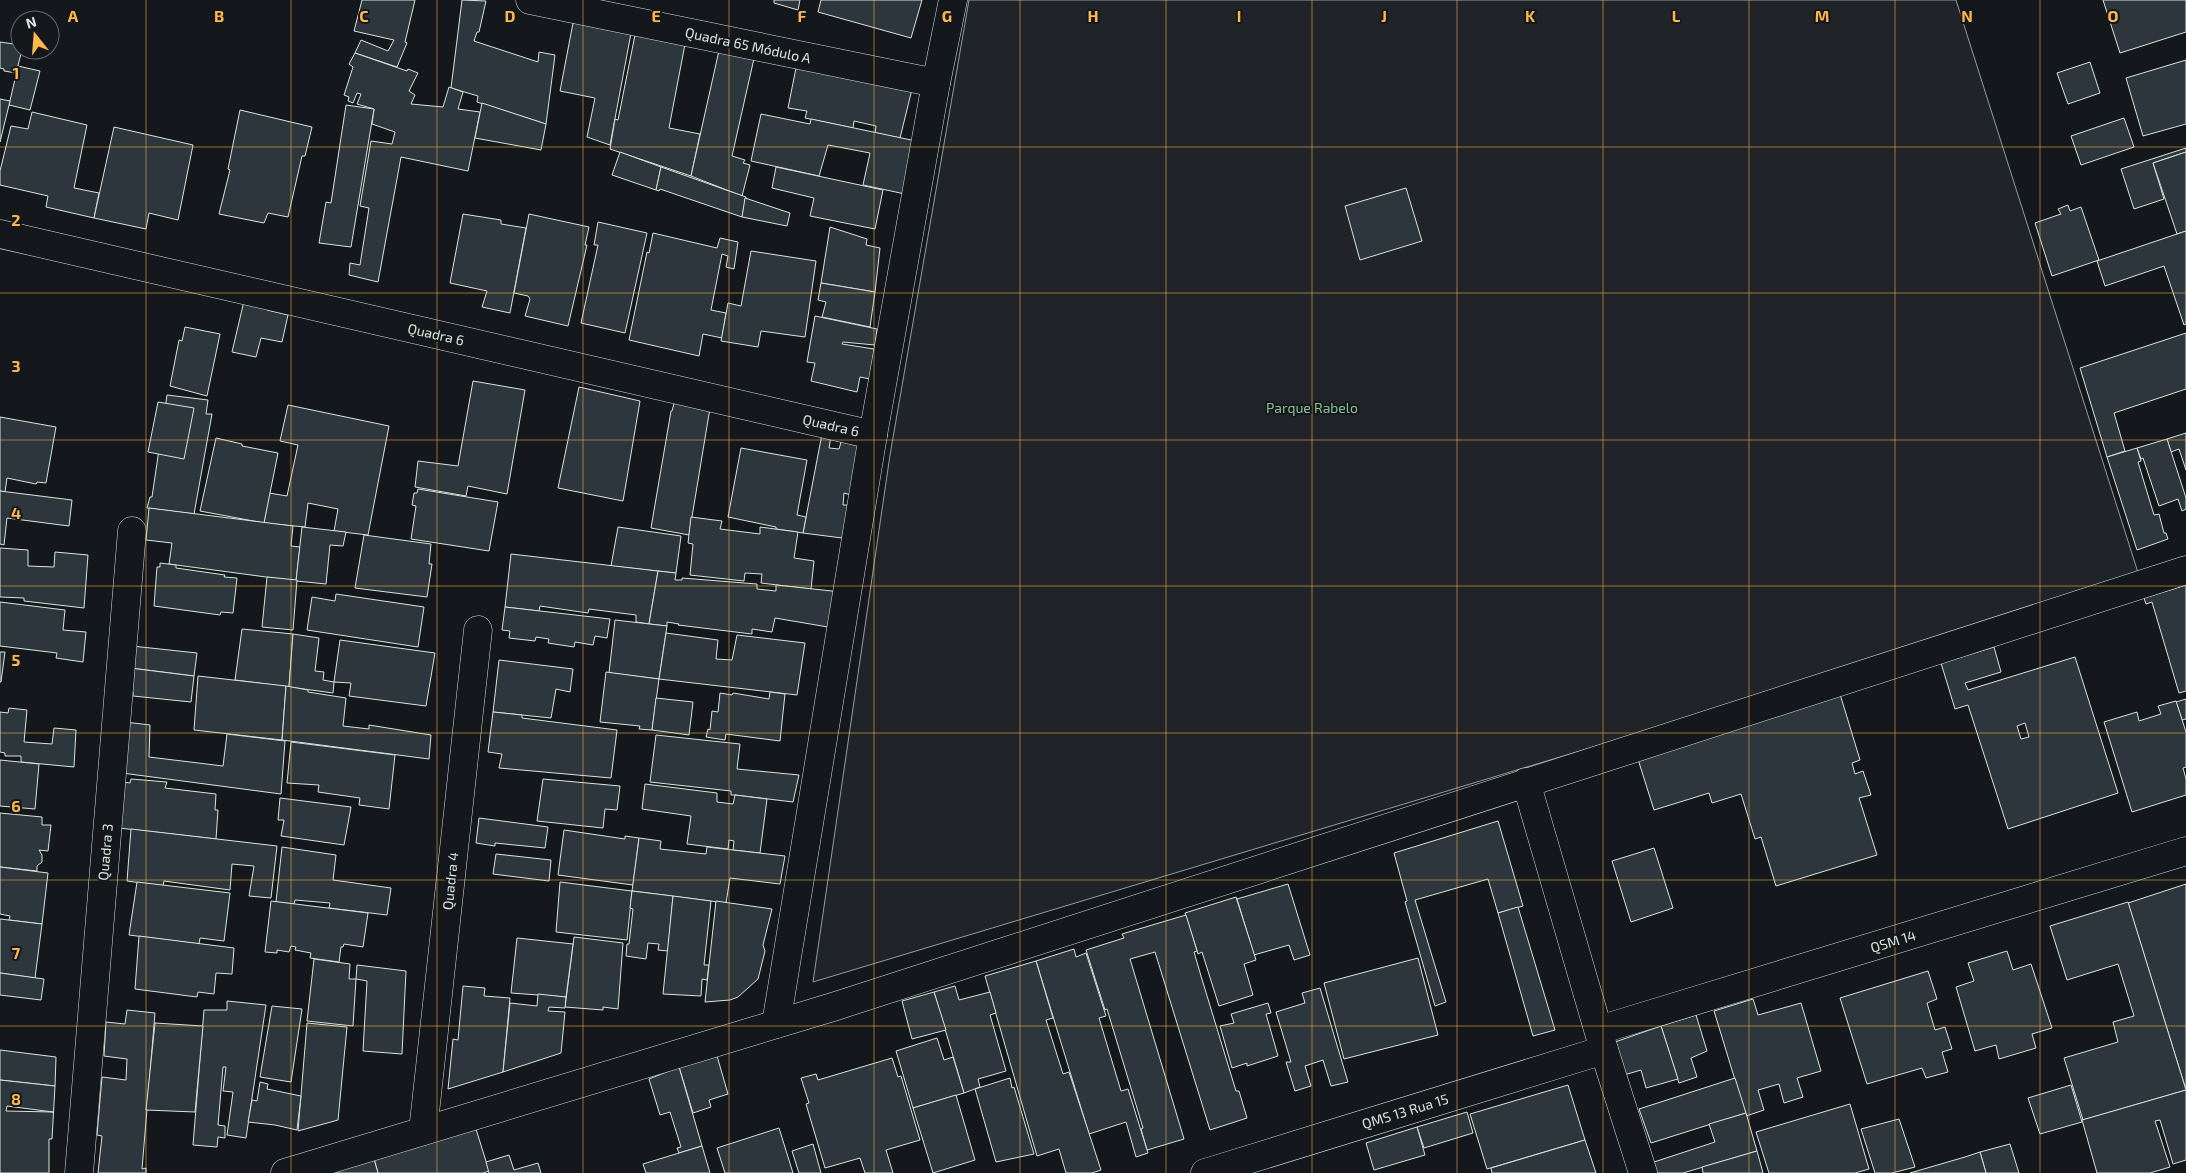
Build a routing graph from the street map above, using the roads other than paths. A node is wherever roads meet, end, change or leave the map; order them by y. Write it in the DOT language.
graph roads {
  1 [pos="530,0"];
  2 [pos="953,0"];
  3 [pos="936,83"];
  4 [pos="0,234"];
  5 [pos="873,435"];
  6 [pos="132,531"];
  7 [pos="2186,570"];
  8 [pos="478,630"];
  9 [pos="1526,782"];
  10 [pos="2186,851"];
  11 [pos="776,1024"];
  12 [pos="1602,1040"];
  13 [pos="423,1131"];
  14 [pos="79,1173"];
  15 [pos="284,1173"];
  16 [pos="1205,1173"];
  17 [pos="1643,1173"];
  1 -- 3 [label="street, Quadra 65 Módulo A"];
  2 -- 3 [label="street"];
  3 -- 5 [label="street"];
  4 -- 5 [label="street, Quadra 6"];
  5 -- 11 [label="street"];
  6 -- 14 [label="street, Quadra 3"];
  7 -- 9 [label="street"];
  8 -- 13 [label="street, Quadra 4"];
  9 -- 11 [label="street"];
  9 -- 12 [label="street"];
  10 -- 12 [label="street, QSM 14"];
  11 -- 13 [label="street"];
  12 -- 16 [label="street, QMS 13 Rua 15"];
  12 -- 17 [label="street"];
  13 -- 15 [label="street"];
}
